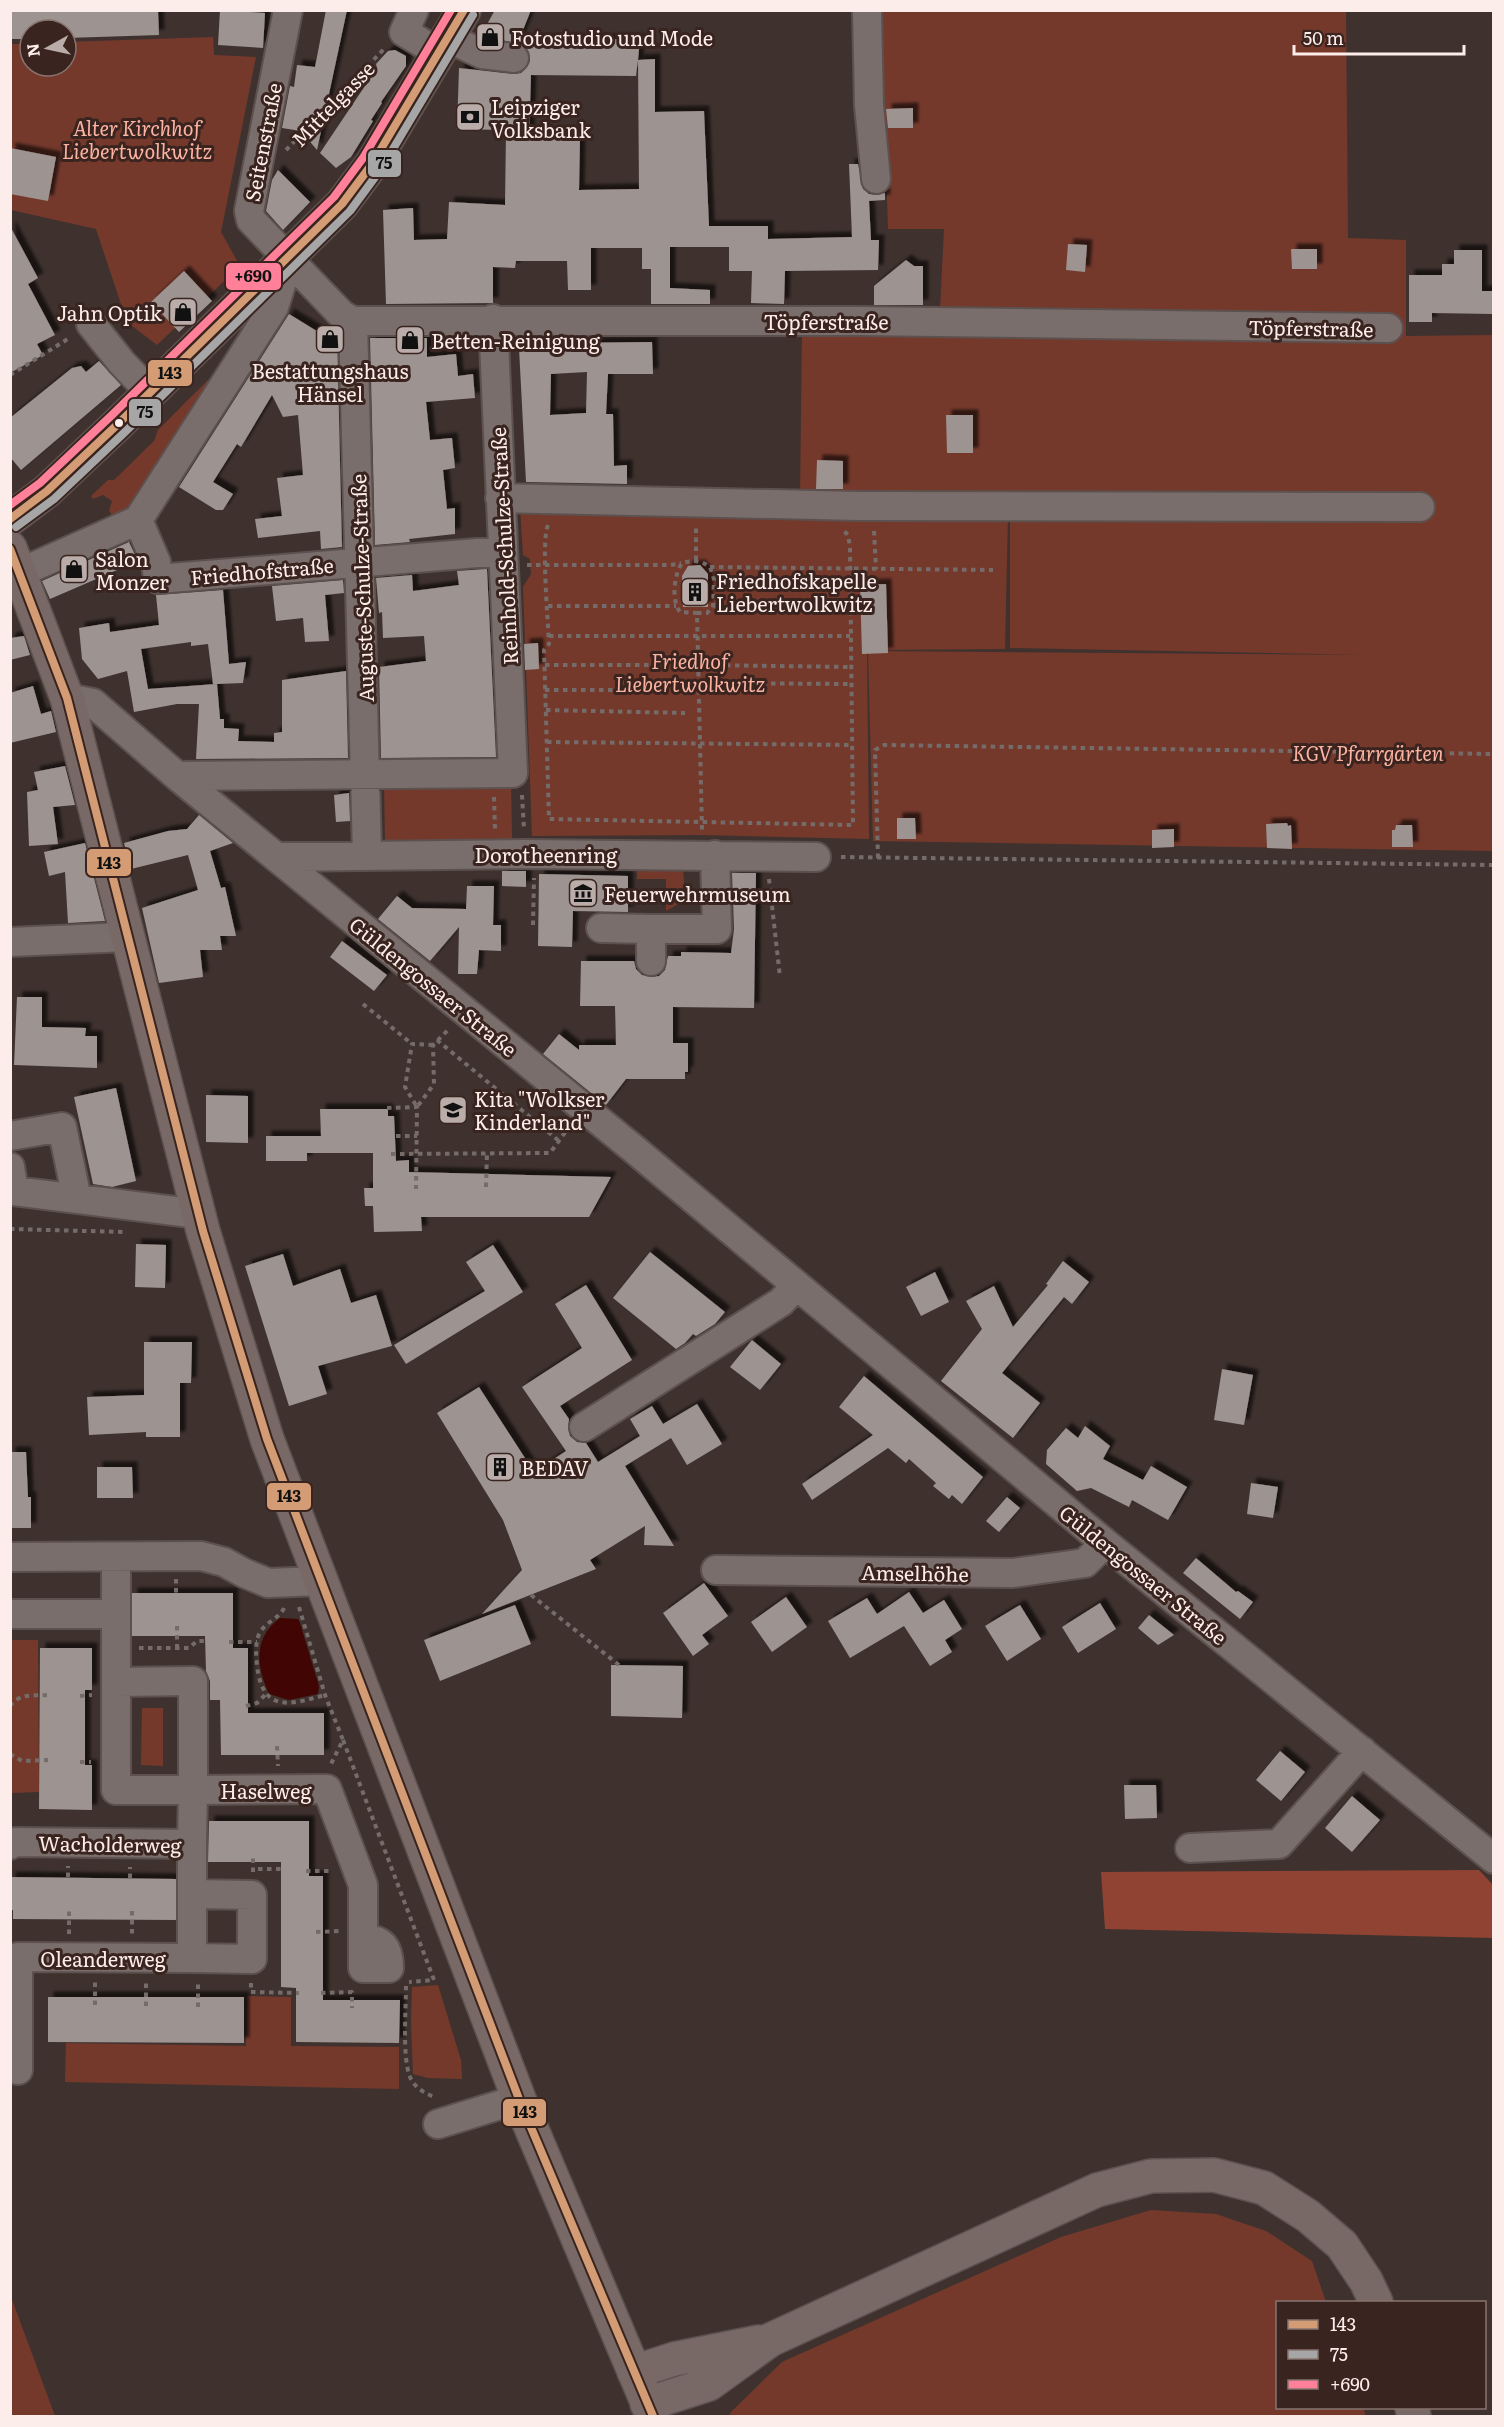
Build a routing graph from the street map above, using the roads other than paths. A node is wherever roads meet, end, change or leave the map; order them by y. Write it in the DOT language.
graph roads {
  1 [pos="288,10"];
  2 [pos="867,10"];
  3 [pos="409,21"];
  4 [pos="450,34"];
  5 [pos="514,58"];
  6 [pos="876,179"];
  7 [pos="289,259"];
  8 [pos="493,319"];
  9 [pos="353,321"];
  10 [pos="91,324"];
  11 [pos="1388,328"];
  12 [pos="151,393"];
  13 [pos="500,498"];
  14 [pos="1420,507"];
  15 [pos="10,519"];
  16 [pos="138,520"];
  17 [pos="502,551"];
  18 [pos="23,557"];
  19 [pos="360,562"];
  20 [pos="67,698"];
  21 [pos="177,776"];
  22 [pos="366,776"];
  23 [pos="367,854"];
  24 [pos="708,855"];
  25 [pos="276,857"];
  26 [pos="816,857"];
  27 [pos="600,928"];
  28 [pos="651,929"];
  29 [pos="127,938"];
  30 [pos="10,942"];
  31 [pos="651,961"];
  32 [pos="10,1136"];
  33 [pos="10,1167"];
  34 [pos="77,1199"];
  35 [pos="199,1214"];
  36 [pos="796,1286"];
  37 [pos="584,1427"];
  38 [pos="1105,1543"];
  39 [pos="10,1557"];
  40 [pos="116,1557"];
  41 [pos="716,1570"];
  42 [pos="300,1588"];
  43 [pos="10,1614"];
  44 [pos="116,1614"];
  45 [pos="116,1682"];
  46 [pos="1362,1751"];
  47 [pos="193,1790"];
  48 [pos="192,1844"];
  49 [pos="10,1845"];
  50 [pos="1190,1848"];
  51 [pos="1494,1859"];
  52 [pos="192,1894"];
  53 [pos="363,1939"];
  54 [pos="192,1958"];
  55 [pos="23,2070"];
  56 [pos="519,2099"];
  57 [pos="439,2112"];
  58 [pos="1376,2301"];
  59 [pos="770,2340"];
  60 [pos="634,2372"];
  61 [pos="709,2384"];
  62 [pos="650,2410"];
  63 [pos="697,2416"];
  1 -- 7 [label="street, Seitenstraße"];
  2 -- 6 [label="street"];
  3 -- 4 [label="street"];
  4 -- 5 [label="street"];
  4 -- 7 [label="main road"];
  7 -- 9 [label="street"];
  7 -- 12 [label="main road"];
  7 -- 16 [label="street"];
  8 -- 9 [label="street, Töpferstraße"];
  8 -- 11 [label="street, Töpferstraße"];
  8 -- 13 [label="street, Reinhold-Schulze-Straße"];
  9 -- 19 [label="street, Auguste-Schulze-Straße"];
  10 -- 12 [label="street"];
  12 -- 15 [label="main road"];
  13 -- 14 [label="street"];
  13 -- 17 [label="street, Reinhold-Schulze-Straße"];
  16 -- 18 [label="street"];
  16 -- 19 [label="street, Friedhofstraße"];
  17 -- 19 [label="street, Friedhofstraße"];
  17 -- 22 [label="street, Reinhold-Schulze-Straße"];
  18 -- 20 [label="main road"];
  19 -- 22 [label="street, Auguste-Schulze-Straße"];
  20 -- 21 [label="street, Güldengossaer Straße"];
  20 -- 29 [label="main road"];
  21 -- 22 [label="street"];
  21 -- 25 [label="street, Güldengossaer Straße"];
  22 -- 23 [label="street, Auguste-Schulze-Straße"];
  23 -- 24 [label="street, Dorotheenring"];
  23 -- 25 [label="street, Dorotheenring"];
  24 -- 26 [label="street, Dorotheenring"];
  24 -- 28 [label="street"];
  25 -- 36 [label="street, Güldengossaer Straße"];
  27 -- 28 [label="street"];
  28 -- 31 [label="street"];
  29 -- 30 [label="street"];
  29 -- 35 [label="main road"];
  32 -- 34 [label="street"];
  33 -- 34 [label="street"];
  34 -- 35 [label="street"];
  35 -- 42 [label="main road"];
  36 -- 37 [label="street"];
  36 -- 38 [label="street, Güldengossaer Straße"];
  38 -- 41 [label="street, Amselhöhe"];
  38 -- 46 [label="street, Güldengossaer Straße"];
  39 -- 40 [label="street"];
  40 -- 42 [label="street"];
  40 -- 44 [label="street"];
  42 -- 56 [label="main road"];
  43 -- 44 [label="street"];
  44 -- 45 [label="street"];
  45 -- 47 [label="street"];
  45 -- 47 [label="street, Wacholderweg"];
  46 -- 50 [label="street"];
  46 -- 51 [label="street, Güldengossaer Straße"];
  47 -- 48 [label="street, Wacholderweg"];
  47 -- 53 [label="street, Haselweg"];
  48 -- 49 [label="street, Wacholderweg"];
  48 -- 52 [label="street, Oleanderweg"];
  52 -- 54 [label="street, Oleanderweg"];
  52 -- 54 [label="street, Oleanderweg"];
  54 -- 55 [label="street, Oleanderweg"];
  56 -- 57 [label="street"];
  56 -- 60 [label="main road"];
  58 -- 59 [label="main road"];
  59 -- 60 [label="main road"];
  59 -- 61 [label="main road"];
  60 -- 62 [label="main road"];
  61 -- 62 [label="main road"];
  61 -- 63 [label="main road"];
}
